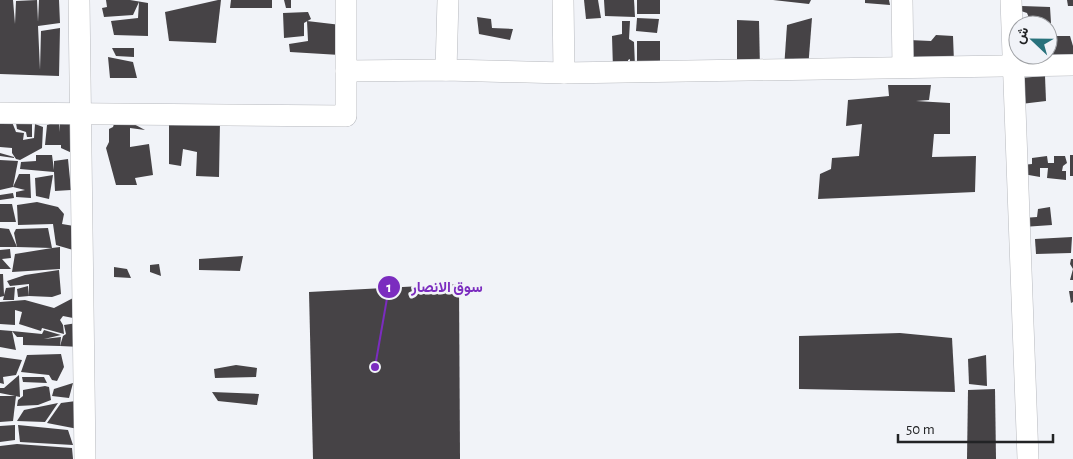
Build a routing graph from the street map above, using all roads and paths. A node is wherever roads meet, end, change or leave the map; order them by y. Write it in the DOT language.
graph roads {
  1 [pos="78,0"];
  2 [pos="346,0"];
  3 [pos="448,0"];
  4 [pos="563,0"];
  5 [pos="902,0"];
  6 [pos="1011,0"];
  7 [pos="1011,15"];
  8 [pos="1008,64"];
  9 [pos="1012,65"];
  10 [pos="1058,65"];
  11 [pos="1073,65"];
  12 [pos="903,67"];
  13 [pos="446,70"];
  14 [pos="346,71"];
  15 [pos="564,73"];
  16 [pos="80,112"];
  17 [pos="0,113"];
  18 [pos="85,459"];
  19 [pos="1028,459"];
  1 -- 16 [label="street"];
  2 -- 14 [label="street"];
  3 -- 13 [label="street"];
  4 -- 15 [label="street"];
  5 -- 12 [label="street"];
  6 -- 7 [label="street"];
  8 -- 12 [label="street"];
  9 -- 19 [label="street"];
  10 -- 11 [label="street"];
  12 -- 15 [label="street"];
  13 -- 14 [label="street"];
  13 -- 15 [label="street"];
  14 -- 16 [label="street"];
  16 -- 17 [label="street"];
  16 -- 18 [label="street"];
}
